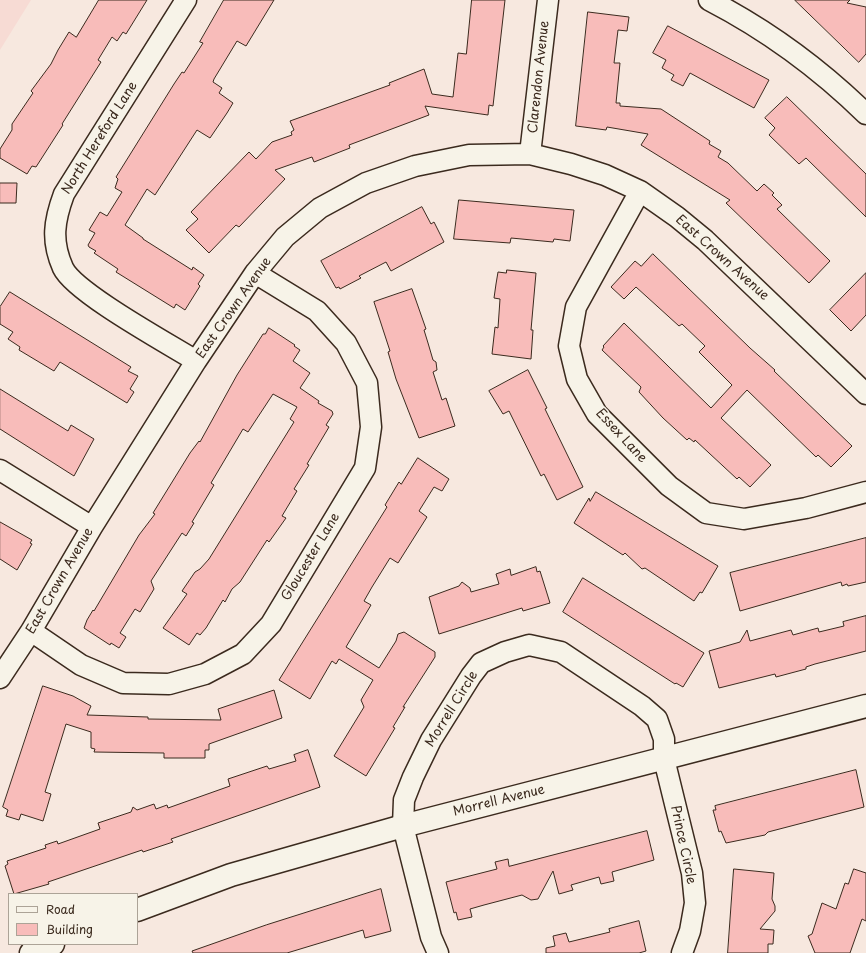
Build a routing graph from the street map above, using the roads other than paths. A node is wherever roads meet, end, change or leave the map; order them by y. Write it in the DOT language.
graph roads {
  1 [pos="186,0"];
  2 [pos="548,0"];
  3 [pos="709,0"];
  4 [pos="866,114"];
  5 [pos="530,154"];
  6 [pos="640,191"];
  7 [pos="255,273"];
  8 [pos="196,361"];
  9 [pos="863,384"];
  10 [pos="0,470"];
  11 [pos="866,492"];
  12 [pos="92,528"];
  13 [pos="32,631"];
  14 [pos="0,678"];
  15 [pos="866,706"];
  16 [pos="664,759"];
  17 [pos="403,826"];
  18 [pos="138,910"];
  19 [pos="51,945"];
  20 [pos="31,953"];
  21 [pos="438,953"];
  22 [pos="682,953"];
  1 -- 8 [label="street, North Hereford Lane"];
  2 -- 5 [label="street, Clarendon Avenue"];
  3 -- 4 [label="street"];
  5 -- 6 [label="street, East Crown Avenue"];
  5 -- 7 [label="street, East Crown Avenue"];
  6 -- 9 [label="street, East Crown Avenue"];
  6 -- 11 [label="street, Essex Lane"];
  7 -- 8 [label="street, East Crown Avenue"];
  7 -- 13 [label="street, Gloucester Lane"];
  8 -- 12 [label="street, East Crown Avenue"];
  10 -- 12 [label="street"];
  12 -- 13 [label="street, East Crown Avenue"];
  13 -- 14 [label="street, East Crown Avenue"];
  15 -- 16 [label="street, Morrell Avenue"];
  16 -- 17 [label="street, Morrell Avenue"];
  16 -- 17 [label="street, Morrell Circle"];
  16 -- 22 [label="street, Prince Circle"];
  17 -- 18 [label="street, Morrell Avenue"];
  17 -- 21 [label="street"];
  19 -- 20 [label="street"];
}
